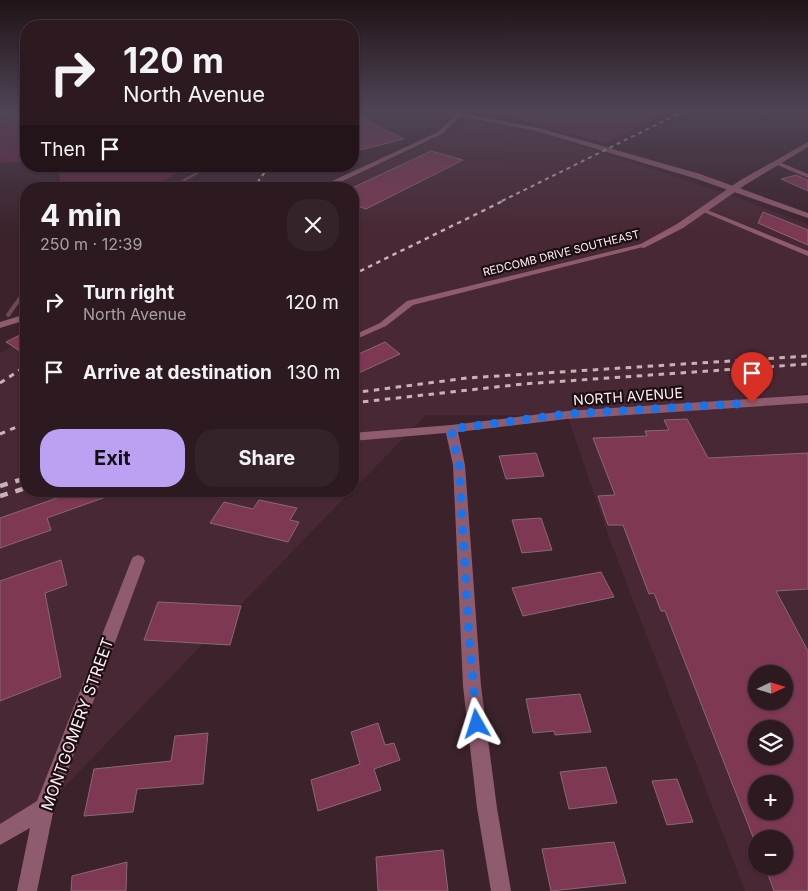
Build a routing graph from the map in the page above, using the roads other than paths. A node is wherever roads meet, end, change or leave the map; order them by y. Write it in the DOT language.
graph roads {
  1 [pos="400,152"];
  2 [pos="614,152"];
  3 [pos="796,152"];
  4 [pos="777,163"];
  5 [pos="359,170"];
  6 [pos="356,172"];
  7 [pos="808,176"];
  8 [pos="334,182"];
  9 [pos="734,189"];
  10 [pos="703,210"];
  11 [pos="808,216"];
  12 [pos="641,246"];
  13 [pos="808,254"];
  14 [pos="20,319"];
  15 [pos="0,326"];
  16 [pos="359,336"];
  17 [pos="808,399"];
  18 [pos="451,429"];
  19 [pos="359,436"];
  20 [pos="138,560"];
  21 [pos="44,808"];
  22 [pos="0,835"];
  23 [pos="27,891"];
  24 [pos="501,891"];
  1 -- 5 [label="street"];
  2 -- 9 [label="street"];
  3 -- 4 [label="street, REDCOMB DRIVE SOUTHEAST"];
  4 -- 7 [label="lane"];
  4 -- 9 [label="street, REDCOMB DRIVE SOUTHEAST"];
  6 -- 8 [label="street"];
  9 -- 10 [label="street, REDCOMB DRIVE SOUTHEAST"];
  9 -- 11 [label="street"];
  10 -- 12 [label="street, REDCOMB DRIVE SOUTHEAST"];
  10 -- 13 [label="lane"];
  12 -- 16 [label="lane, REDCOMB DRIVE SOUTHEAST"];
  14 -- 15 [label="street"];
  17 -- 18 [label="street, NORTH AVENUE"];
  18 -- 19 [label="street, NORTH AVENUE"];
  18 -- 24 [label="street"];
  20 -- 21 [label="street, MONTGOMERY STREET"];
  21 -- 22 [label="street"];
  21 -- 23 [label="street, MONTGOMERY STREET"];
}
